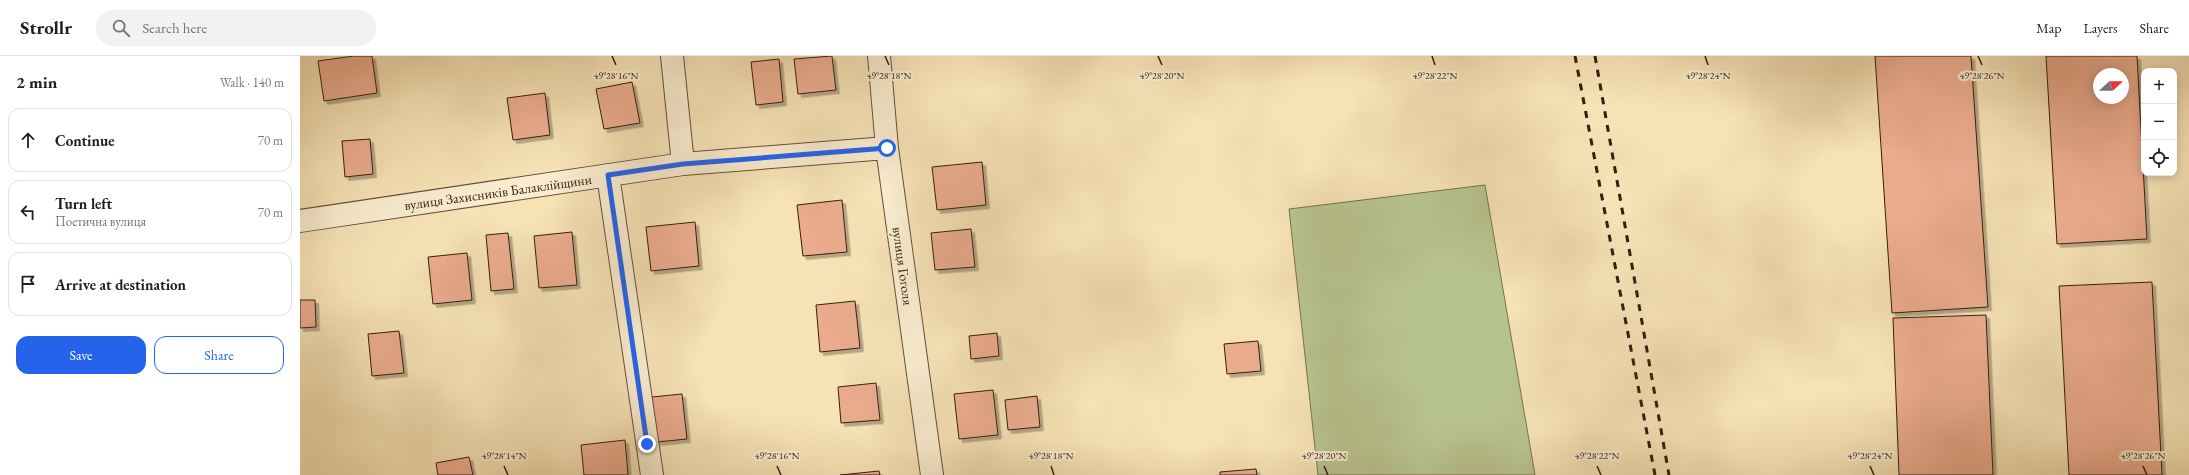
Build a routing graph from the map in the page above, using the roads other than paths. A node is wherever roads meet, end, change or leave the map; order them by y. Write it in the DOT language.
graph roads {
  1 [pos="672,56"];
  2 [pos="879,56"];
  3 [pos="887,148"];
  4 [pos="683,164"];
  5 [pos="608,175"];
  6 [pos="300,221"];
  7 [pos="652,475"];
  8 [pos="932,475"];
  1 -- 4 [label="street"];
  2 -- 3 [label="street, вулиця Гоголя"];
  3 -- 4 [label="street, вулиця Захисників Балаклійщини"];
  3 -- 8 [label="street, вулиця Гоголя"];
  4 -- 5 [label="street, вулиця Захисників Балаклійщини"];
  5 -- 6 [label="street, вулиця Захисників Балаклійщини"];
  5 -- 7 [label="street"];
}
